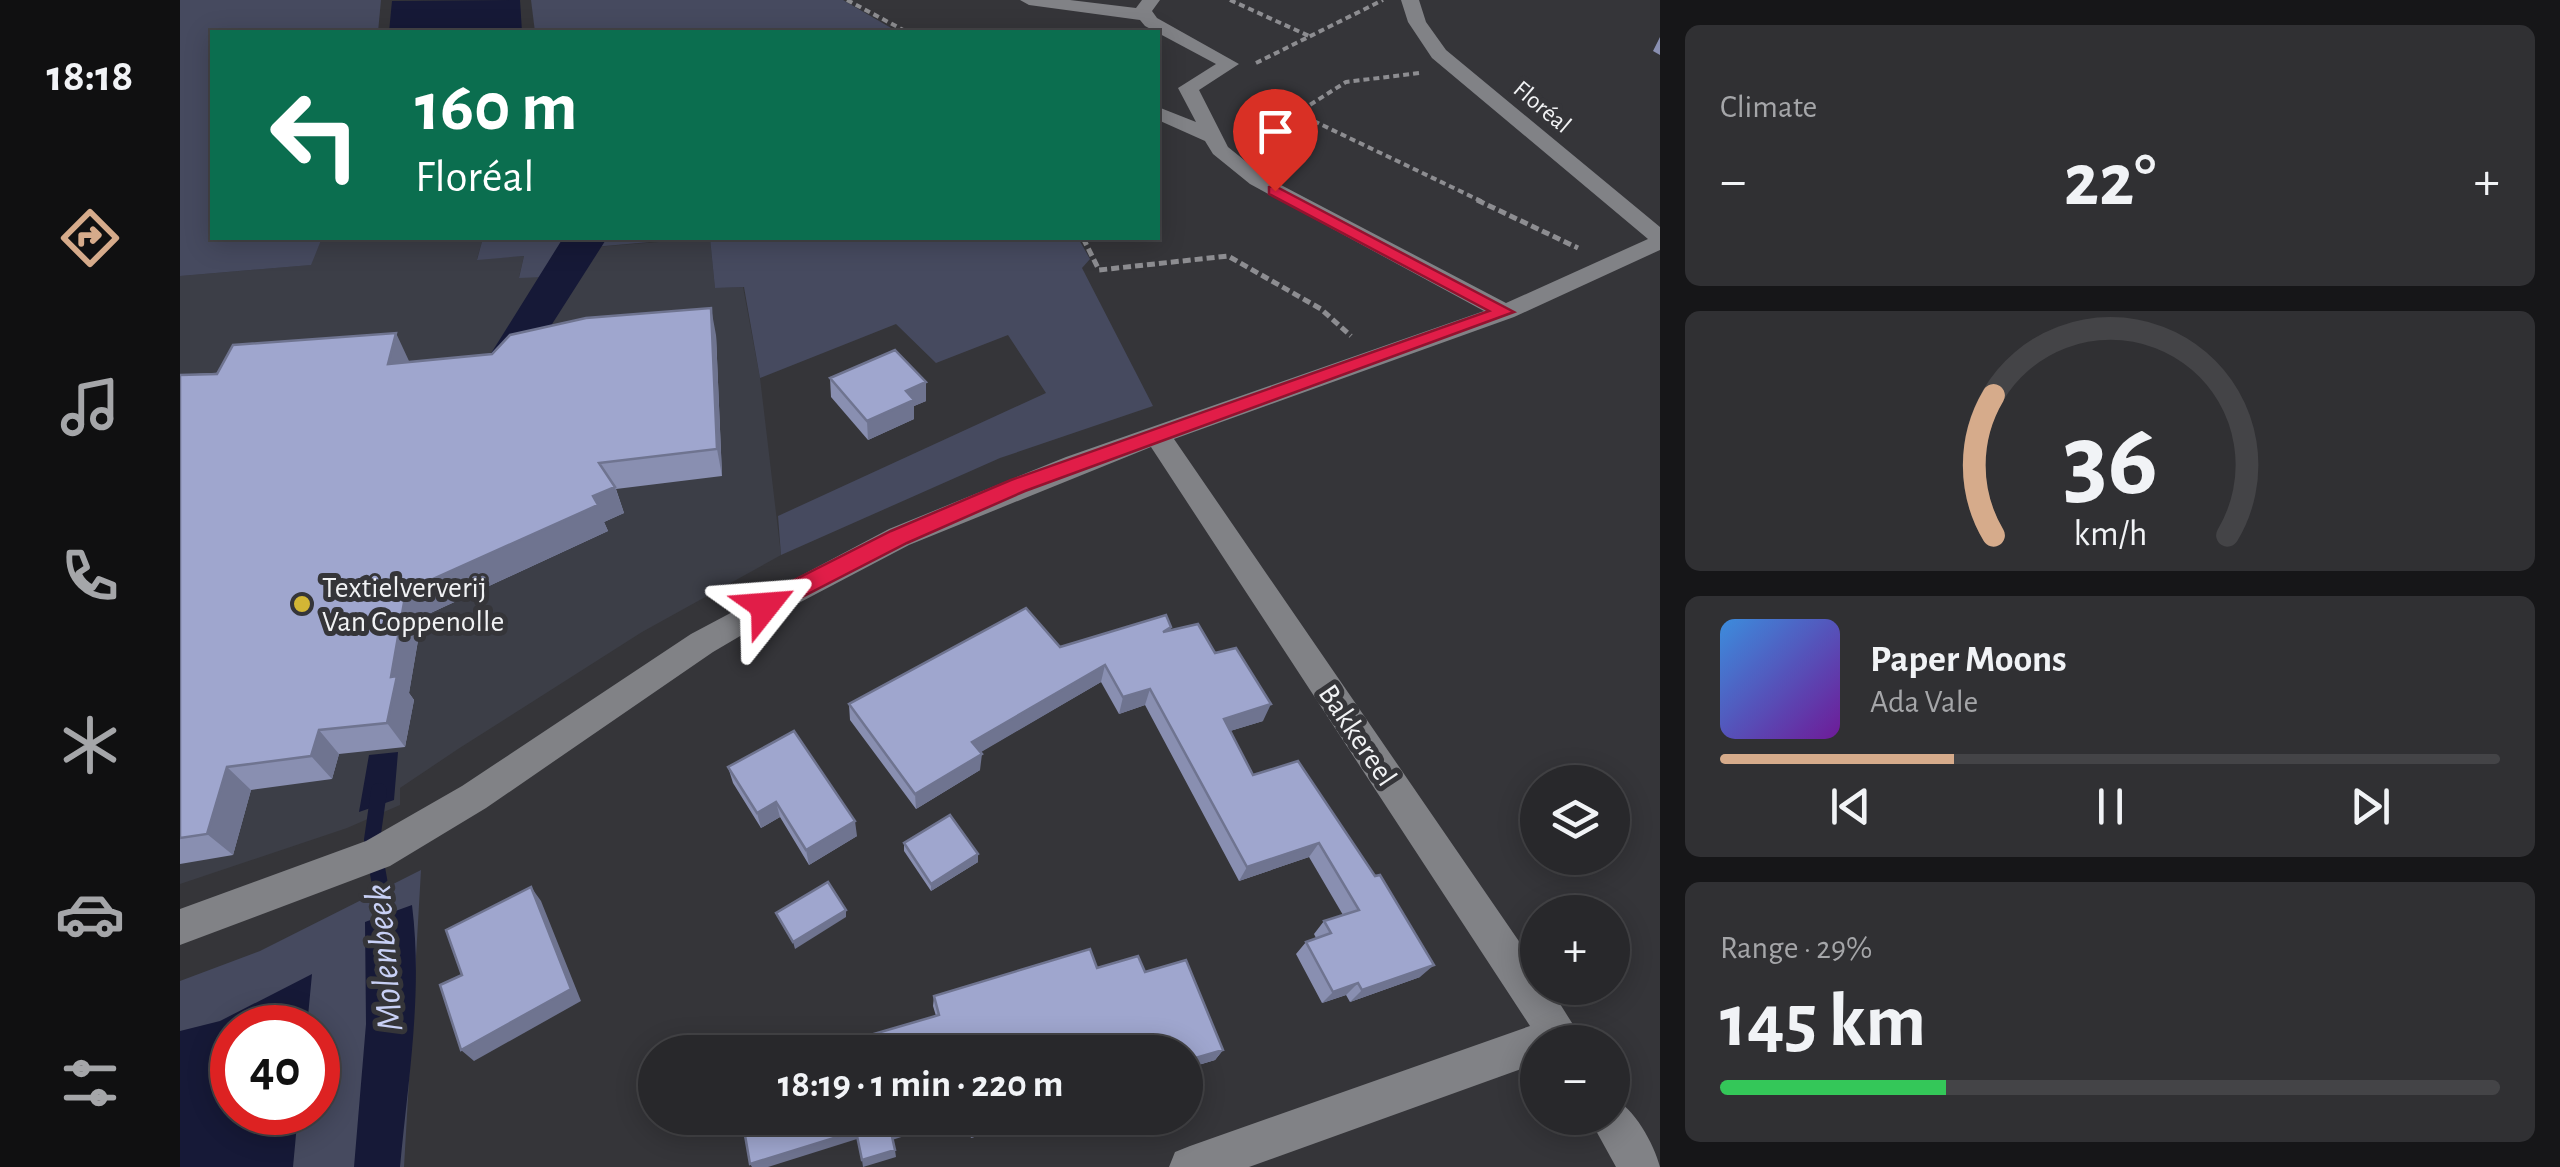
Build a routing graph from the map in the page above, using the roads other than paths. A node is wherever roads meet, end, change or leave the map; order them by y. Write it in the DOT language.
graph roads {
  1 [pos="1030,0"];
  2 [pos="1410,0"];
  3 [pos="1148,4"];
  4 [pos="1160,114"];
  5 [pos="1212,136"];
  6 [pos="1660,240"];
  7 [pos="1505,312"];
  8 [pos="1156,435"];
  9 [pos="180,928"];
  10 [pos="1540,1025"];
  11 [pos="1520,1052"];
  12 [pos="1620,1135"];
  13 [pos="1190,1167"];
  14 [pos="1640,1167"];
  1 -- 3 [label="street"];
  2 -- 6 [label="street, Floréal"];
  3 -- 5 [label="street"];
  4 -- 5 [label="street"];
  5 -- 7 [label="street"];
  6 -- 7 [label="street"];
  7 -- 8 [label="street"];
  8 -- 9 [label="street"];
  8 -- 10 [label="street, Bakkereel"];
  11 -- 13 [label="street, Bakkereel"];
  12 -- 14 [label="street"];
}
